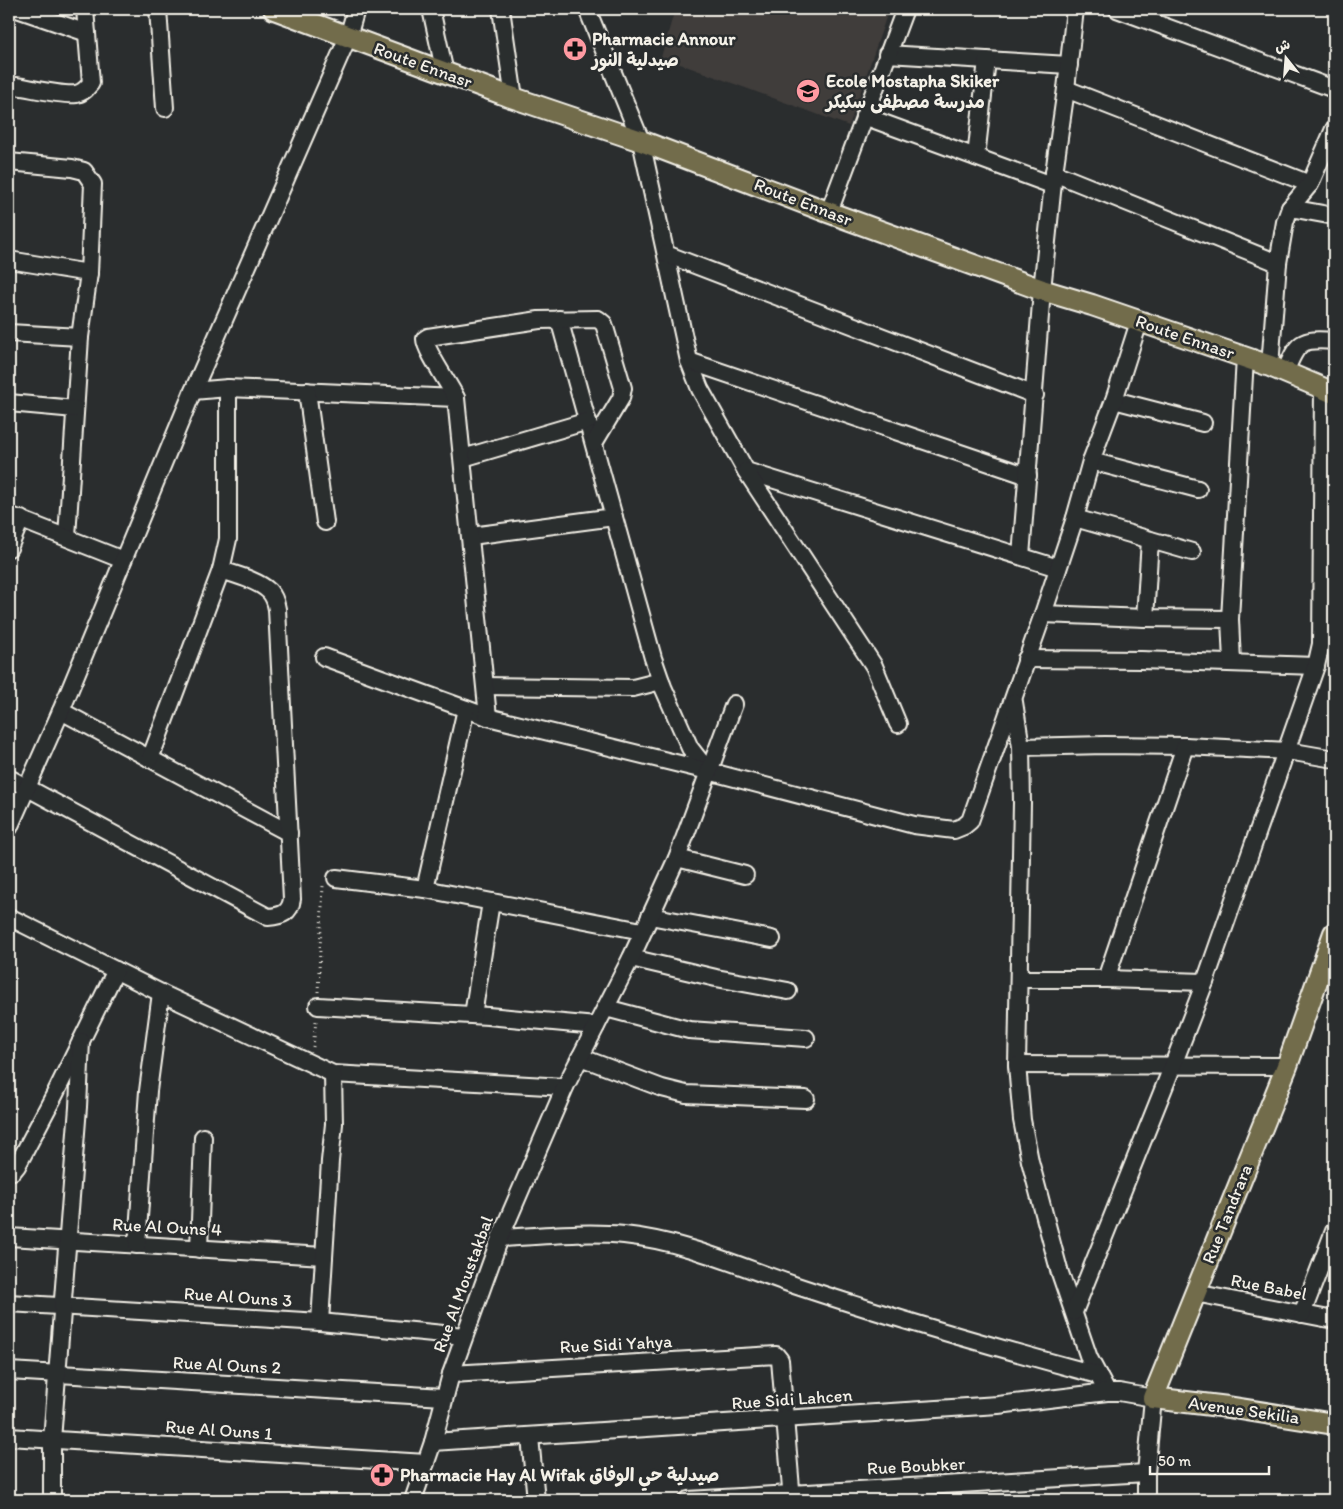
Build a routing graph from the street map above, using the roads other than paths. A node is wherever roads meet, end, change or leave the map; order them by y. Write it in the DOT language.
graph roads {
  1 [pos="17,9"];
  2 [pos="85,9"];
  3 [pos="158,9"];
  4 [pos="274,9"];
  5 [pos="356,9"];
  6 [pos="432,9"];
  7 [pos="501,9"];
  8 [pos="587,9"];
  9 [pos="905,9"];
  10 [pos="1075,9"];
  11 [pos="1117,9"];
  12 [pos="87,33"];
  13 [pos="348,38"];
  14 [pos="887,54"];
  15 [pos="987,60"];
  16 [pos="1069,64"];
  17 [pos="446,73"];
  18 [pos="16,86"];
  19 [pos="1066,89"];
  20 [pos="1334,89"];
  21 [pos="514,98"];
  22 [pos="165,108"];
  23 [pos="864,116"];
  24 [pos="1334,129"];
  25 [pos="641,141"];
  26 [pos="976,157"];
  27 [pos="9,162"];
  28 [pos="1053,179"];
  29 [pos="1310,184"];
  30 [pos="1290,208"];
  31 [pos="828,212"];
  32 [pos="1334,216"];
  33 [pos="666,254"];
  34 [pos="9,260"];
  35 [pos="1278,263"];
  36 [pos="88,273"];
  37 [pos="1042,290"];
  38 [pos="559,319"];
  39 [pos="1139,322"];
  40 [pos="9,332"];
  41 [pos="80,337"];
  42 [pos="1334,341"];
  43 [pos="1245,358"];
  44 [pos="689,361"];
  45 [pos="1277,369"];
  46 [pos="228,388"];
  47 [pos="193,391"];
  48 [pos="307,391"];
  49 [pos="1329,391"];
  50 [pos="1035,395"];
  51 [pos="456,398"];
  52 [pos="1114,400"];
  53 [pos="9,403"];
  54 [pos="75,409"];
  55 [pos="588,421"];
  56 [pos="1203,424"];
  57 [pos="594,443"];
  58 [pos="463,458"];
  59 [pos="1091,461"];
  60 [pos="746,471"];
  61 [pos="1028,476"];
  62 [pos="1198,489"];
  63 [pos="15,517"];
  64 [pos="614,517"];
  65 [pos="1075,518"];
  66 [pos="325,522"];
  67 [pos="471,536"];
  68 [pos="67,537"];
  69 [pos="1150,540"];
  70 [pos="9,548"];
  71 [pos="1192,552"];
  72 [pos="1021,556"];
  73 [pos="124,560"];
  74 [pos="1058,568"];
  75 [pos="221,570"];
  76 [pos="1043,614"];
  77 [pos="1145,618"];
  78 [pos="1230,619"];
  79 [pos="324,657"];
  80 [pos="1026,659"];
  81 [pos="1232,662"];
  82 [pos="1316,666"];
  83 [pos="661,681"];
  84 [pos="486,686"];
  85 [pos="1014,699"];
  86 [pos="734,704"];
  87 [pos="466,708"];
  88 [pos="61,711"];
  89 [pos="488,717"];
  90 [pos="898,724"];
  91 [pos="1185,746"];
  92 [pos="1021,747"];
  93 [pos="1288,751"];
  94 [pos="150,759"];
  95 [pos="1334,759"];
  96 [pos="708,771"];
  97 [pos="9,778"];
  98 [pos="26,788"];
  99 [pos="9,828"];
  100 [pos="289,833"];
  101 [pos="676,858"];
  102 [pos="745,876"];
  103 [pos="336,878"];
  104 [pos="425,889"];
  105 [pos="491,902"];
  106 [pos="650,916"];
  107 [pos="9,917"];
  108 [pos="642,930"];
  109 [pos="1334,933"];
  110 [pos="772,939"];
  111 [pos="632,958"];
  112 [pos="116,970"];
  113 [pos="1019,979"];
  114 [pos="1106,979"];
  115 [pos="1205,982"];
  116 [pos="788,991"];
  117 [pos="161,993"];
  118 [pos="318,1006"];
  119 [pos="606,1008"];
  120 [pos="473,1015"];
  121 [pos="596,1026"];
  122 [pos="806,1038"];
  123 [pos="81,1042"];
  124 [pos="580,1057"];
  125 [pos="1017,1065"];
  126 [pos="1173,1065"];
  127 [pos="1287,1066"];
  128 [pos="333,1074"];
  129 [pos="565,1087"];
  130 [pos="806,1100"];
  131 [pos="203,1137"];
  132 [pos="9,1172"];
  133 [pos="1334,1231"];
  134 [pos="9,1237"];
  135 [pos="500,1238"];
  136 [pos="68,1241"];
  137 [pos="137,1245"];
  138 [pos="200,1249"];
  139 [pos="324,1256"];
  140 [pos="1195,1293"];
  141 [pos="9,1303"];
  142 [pos="62,1306"];
  143 [pos="1074,1312"];
  144 [pos="1302,1314"];
  145 [pos="1334,1320"];
  146 [pos="320,1322"];
  147 [pos="464,1336"];
  148 [pos="9,1371"];
  149 [pos="451,1374"];
  150 [pos="57,1375"];
  151 [pos="1098,1375"];
  152 [pos="1107,1392"];
  153 [pos="444,1397"];
  154 [pos="1153,1398"];
  155 [pos="786,1420"];
  156 [pos="1334,1424"];
  157 [pos="9,1437"];
  158 [pos="530,1437"];
  159 [pos="52,1440"];
  160 [pos="432,1442"];
  161 [pos="426,1463"];
  162 [pos="1146,1472"];
  163 [pos="792,1497"];
  164 [pos="52,1500"];
  165 [pos="413,1500"];
  166 [pos="536,1500"];
  167 [pos="688,1500"];
  168 [pos="1146,1500"];
  1 -- 12 [label="street"];
  2 -- 12 [label="street"];
  3 -- 22 [label="street"];
  4 -- 13 [label="main road, Route Ennasr"];
  5 -- 13 [label="street"];
  6 -- 17 [label="street"];
  7 -- 21 [label="street"];
  8 -- 25 [label="street"];
  9 -- 14 [label="street"];
  10 -- 16 [label="street"];
  11 -- 20 [label="street"];
  12 -- 18 [label="street"];
  13 -- 17 [label="main road, Route Ennasr"];
  13 -- 47 [label="street"];
  14 -- 15 [label="street"];
  14 -- 23 [label="street"];
  15 -- 16 [label="street"];
  15 -- 26 [label="street"];
  16 -- 19 [label="street"];
  17 -- 21 [label="main road, Route Ennasr"];
  19 -- 28 [label="street"];
  19 -- 29 [label="street"];
  21 -- 25 [label="main road, Route Ennasr"];
  23 -- 26 [label="street"];
  23 -- 31 [label="street"];
  24 -- 29 [label="street"];
  25 -- 31 [label="main road, Route Ennasr"];
  25 -- 33 [label="street"];
  26 -- 28 [label="street"];
  27 -- 36 [label="street"];
  28 -- 35 [label="street"];
  28 -- 37 [label="street"];
  29 -- 30 [label="street"];
  30 -- 32 [label="street"];
  30 -- 35 [label="street"];
  31 -- 37 [label="main road, Route Ennasr"];
  33 -- 44 [label="street"];
  33 -- 50 [label="street"];
  34 -- 36 [label="street"];
  35 -- 45 [label="street"];
  36 -- 41 [label="street"];
  37 -- 39 [label="main road, Route Ennasr"];
  37 -- 50 [label="street"];
  38 -- 51 [label="street"];
  38 -- 55 [label="street"];
  38 -- 57 [label="street"];
  39 -- 43 [label="main road, Route Ennasr"];
  39 -- 52 [label="street"];
  40 -- 41 [label="street"];
  41 -- 54 [label="street"];
  42 -- 45 [label="street"];
  43 -- 45 [label="main road, Route Ennasr"];
  43 -- 78 [label="street"];
  44 -- 60 [label="street"];
  44 -- 61 [label="street"];
  45 -- 49 [label="main road, Route Ennasr"];
  46 -- 47 [label="street"];
  46 -- 48 [label="street"];
  46 -- 75 [label="street"];
  47 -- 73 [label="street"];
  48 -- 51 [label="street"];
  48 -- 66 [label="street"];
  49 -- 82 [label="street"];
  50 -- 61 [label="street"];
  51 -- 58 [label="street"];
  52 -- 56 [label="street"];
  52 -- 59 [label="street"];
  53 -- 54 [label="street"];
  54 -- 68 [label="street"];
  55 -- 57 [label="street"];
  55 -- 58 [label="street"];
  57 -- 64 [label="street"];
  58 -- 67 [label="street"];
  59 -- 62 [label="street"];
  59 -- 65 [label="street"];
  60 -- 72 [label="street"];
  60 -- 90 [label="street"];
  61 -- 72 [label="street"];
  63 -- 68 [label="street"];
  63 -- 70 [label="street"];
  64 -- 67 [label="street"];
  64 -- 83 [label="street"];
  65 -- 69 [label="street"];
  65 -- 74 [label="street"];
  67 -- 84 [label="street"];
  68 -- 73 [label="street"];
  69 -- 71 [label="street"];
  69 -- 77 [label="street"];
  72 -- 74 [label="street"];
  73 -- 88 [label="street"];
  74 -- 76 [label="street"];
  75 -- 94 [label="street"];
  75 -- 100 [label="street"];
  76 -- 77 [label="street"];
  76 -- 80 [label="street"];
  77 -- 78 [label="street"];
  78 -- 81 [label="street"];
  79 -- 87 [label="street"];
  80 -- 81 [label="street"];
  80 -- 85 [label="street"];
  81 -- 82 [label="street"];
  82 -- 93 [label="street"];
  83 -- 84 [label="street"];
  83 -- 96 [label="street"];
  84 -- 89 [label="street"];
  85 -- 92 [label="street"];
  85 -- 96 [label="street"];
  86 -- 96 [label="street, Rue Al Moustakbal"];
  87 -- 89 [label="street"];
  87 -- 104 [label="street"];
  88 -- 94 [label="street"];
  88 -- 98 [label="street"];
  89 -- 96 [label="street"];
  91 -- 92 [label="street"];
  91 -- 93 [label="street"];
  91 -- 114 [label="street"];
  92 -- 113 [label="street"];
  93 -- 95 [label="street"];
  93 -- 115 [label="street"];
  94 -- 100 [label="street"];
  96 -- 101 [label="street, Rue Al Moustakbal"];
  97 -- 98 [label="street"];
  98 -- 99 [label="street"];
  98 -- 100 [label="street"];
  101 -- 102 [label="street"];
  101 -- 106 [label="street, Rue Al Moustakbal"];
  103 -- 104 [label="street"];
  104 -- 105 [label="street"];
  105 -- 108 [label="street"];
  105 -- 120 [label="street"];
  106 -- 108 [label="street, Rue Al Moustakbal"];
  106 -- 110 [label="street"];
  107 -- 112 [label="street"];
  108 -- 111 [label="street, Rue Al Moustakbal"];
  109 -- 127 [label="main road, Rue Tandrara"];
  111 -- 116 [label="street"];
  111 -- 119 [label="street, Rue Al Moustakbal"];
  112 -- 117 [label="street"];
  112 -- 123 [label="street"];
  113 -- 114 [label="street"];
  113 -- 125 [label="street"];
  114 -- 115 [label="street"];
  115 -- 126 [label="street"];
  117 -- 128 [label="street"];
  117 -- 137 [label="street"];
  118 -- 120 [label="street"];
  119 -- 121 [label="street, Rue Al Moustakbal"];
  119 -- 122 [label="street"];
  120 -- 121 [label="street"];
  121 -- 124 [label="street, Rue Al Moustakbal"];
  123 -- 132 [label="street"];
  123 -- 136 [label="street"];
  124 -- 129 [label="street, Rue Al Moustakbal"];
  124 -- 130 [label="street"];
  125 -- 126 [label="street"];
  125 -- 143 [label="street"];
  126 -- 127 [label="street"];
  126 -- 143 [label="street"];
  127 -- 140 [label="main road, Rue Tandrara"];
  128 -- 129 [label="street"];
  128 -- 139 [label="street"];
  129 -- 135 [label="street, Rue Al Moustakbal"];
  131 -- 138 [label="street"];
  133 -- 144 [label="street"];
  134 -- 136 [label="street, Rue Al Ouns 4"];
  135 -- 147 [label="street, Rue Al Moustakbal"];
  135 -- 151 [label="street"];
  136 -- 137 [label="street, Rue Al Ouns 4"];
  136 -- 142 [label="street"];
  137 -- 138 [label="street, Rue Al Ouns 4"];
  138 -- 139 [label="street, Rue Al Ouns 4"];
  139 -- 146 [label="street"];
  140 -- 144 [label="street, Rue Babel"];
  140 -- 154 [label="main road, Rue Tandrara"];
  141 -- 142 [label="street, Rue Al Ouns 3"];
  142 -- 146 [label="street, Rue Al Ouns 3"];
  142 -- 150 [label="street"];
  143 -- 151 [label="street"];
  144 -- 145 [label="street, Rue Babel"];
  146 -- 147 [label="street, Rue Al Ouns 3"];
  147 -- 149 [label="street, Rue Al Moustakbal"];
  148 -- 150 [label="street, Rue Al Ouns 2"];
  149 -- 153 [label="street, Rue Al Moustakbal"];
  149 -- 155 [label="street, Rue Sidi Yahya"];
  150 -- 153 [label="street, Rue Al Ouns 2"];
  150 -- 159 [label="street"];
  151 -- 152 [label="street"];
  152 -- 154 [label="street, Rue Sidi Lahcen"];
  152 -- 155 [label="street, Rue Sidi Lahcen"];
  153 -- 160 [label="street, Rue Al Moustakbal"];
  154 -- 156 [label="main road, Avenue Sekilia"];
  154 -- 162 [label="street, Rue Tandrara"];
  155 -- 158 [label="street, Rue Sidi Lahcen"];
  155 -- 163 [label="street"];
  157 -- 159 [label="street, Rue Al Ouns 1"];
  158 -- 160 [label="street, Rue Sidi Lahcen"];
  158 -- 166 [label="street"];
  159 -- 161 [label="street, Rue Al Ouns 1"];
  159 -- 164 [label="street"];
  160 -- 161 [label="street, Rue Al Moustakbal"];
  161 -- 165 [label="street, Rue Al Moustakbal"];
  162 -- 163 [label="street, Rue Boubker"];
  162 -- 168 [label="street, Rue Tandrara"];
  163 -- 167 [label="street, Rue Boubker"];
}
